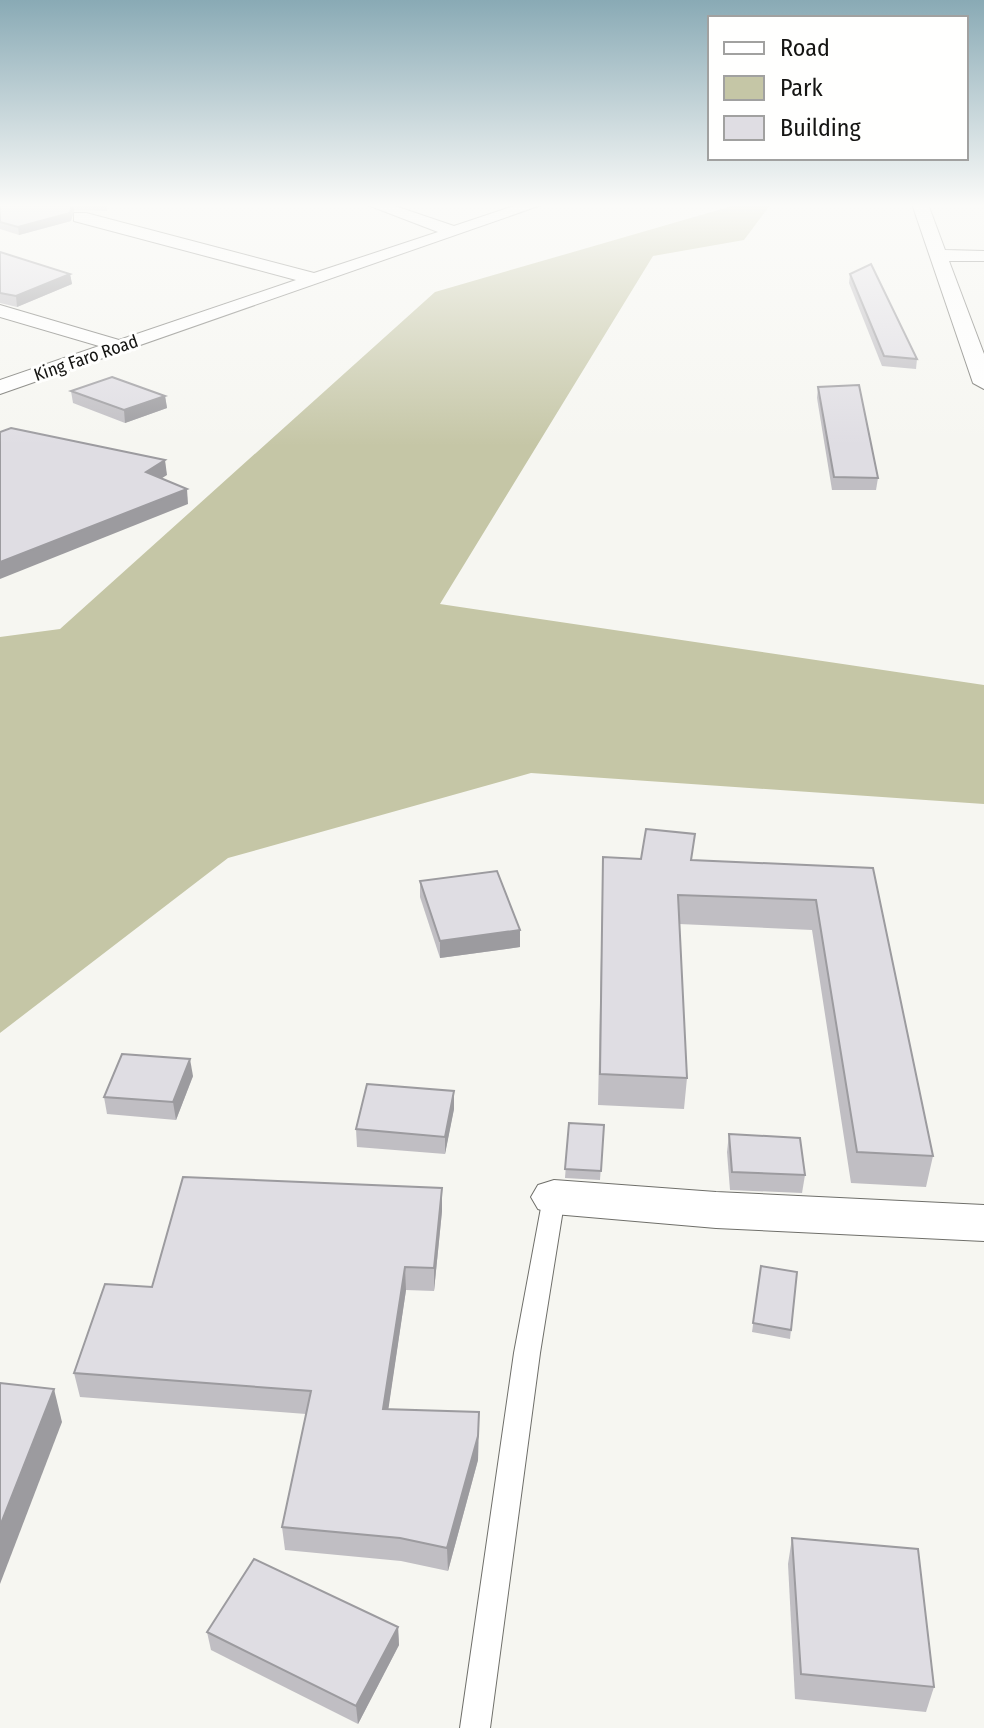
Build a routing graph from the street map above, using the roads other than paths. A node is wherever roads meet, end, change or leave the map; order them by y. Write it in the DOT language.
graph roads {
  1 [pos="298,285"];
  2 [pos="949,285"];
  3 [pos="0,311"];
  4 [pos="119,346"];
  5 [pos="984,383"];
  6 [pos="0,387"];
  7 [pos="554,1197"];
  8 [pos="984,1223"];
  9 [pos="475,1728"];
  1 -- 4 [label="street, King Faro Road"];
  2 -- 5 [label="street"];
  3 -- 4 [label="street"];
  4 -- 6 [label="street, King Faro Road"];
  7 -- 8 [label="street"];
  7 -- 9 [label="lane"];
}
